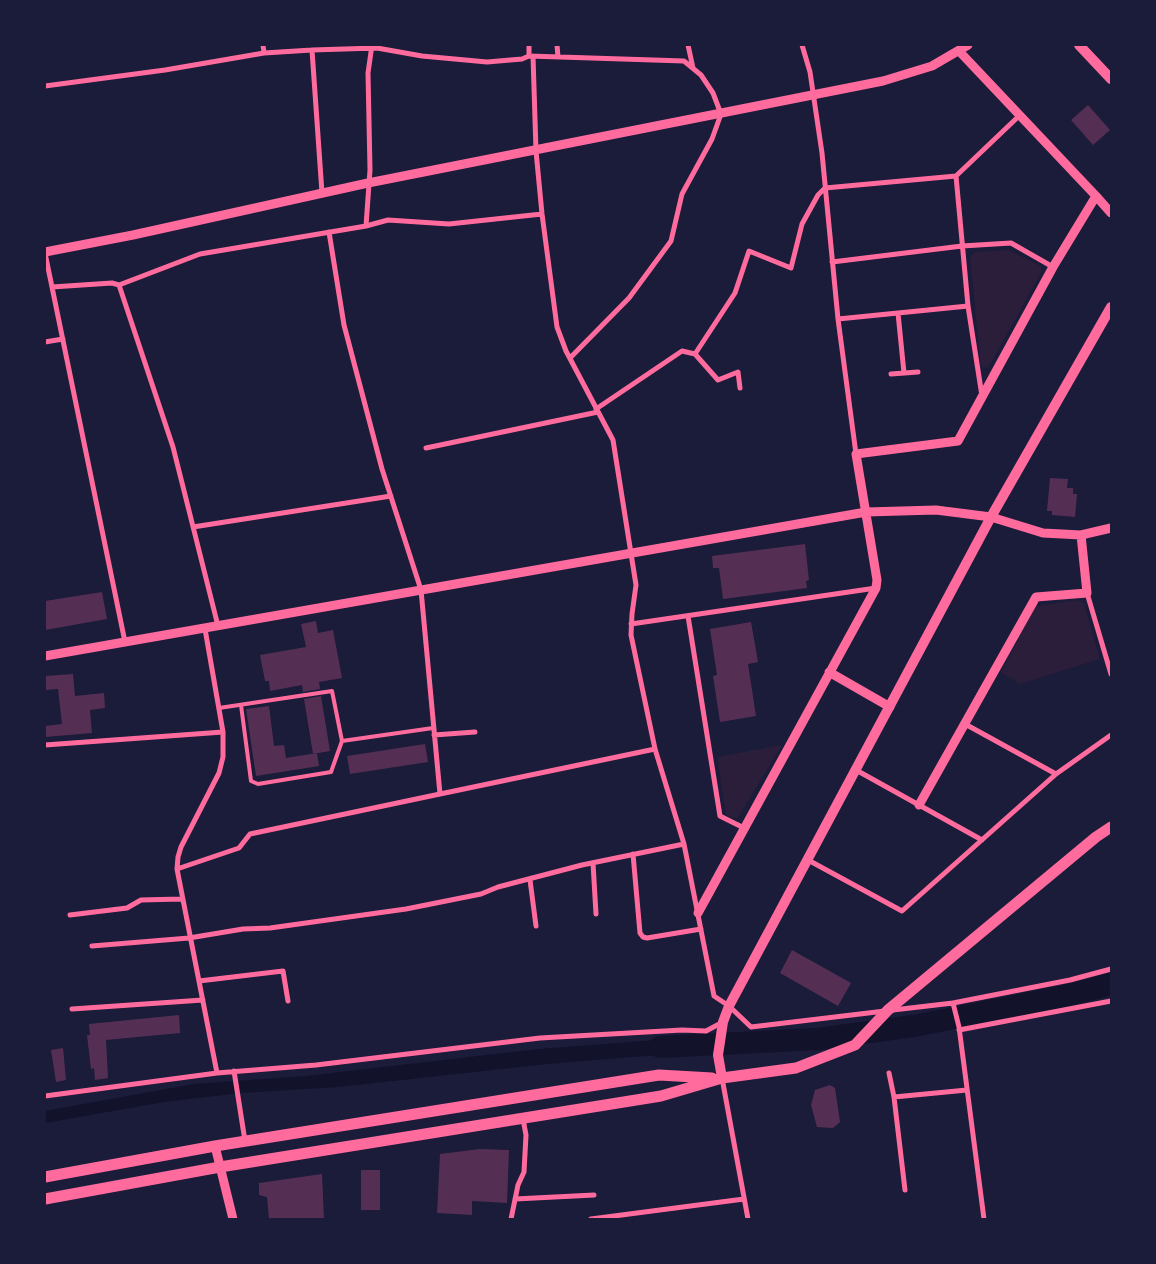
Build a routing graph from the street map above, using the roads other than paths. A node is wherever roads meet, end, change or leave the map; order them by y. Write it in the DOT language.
graph roads {
  1 [pos="263,45"];
  2 [pos="529,45"];
  3 [pos="558,45"];
  4 [pos="688,45"];
  5 [pos="802,45"];
  6 [pos="968,45"];
  7 [pos="1079,45"];
  8 [pos="371,47"];
  9 [pos="956,48"];
  10 [pos="312,50"];
  11 [pos="264,53"];
  12 [pos="531,56"];
  13 [pos="558,57"];
  14 [pos="693,69"];
  15 [pos="1111,79"];
  16 [pos="45,86"];
  17 [pos="814,96"];
  18 [pos="721,114"];
  19 [pos="1020,115"];
  20 [pos="536,151"];
  21 [pos="956,176"];
  22 [pos="368,183"];
  23 [pos="825,188"];
  24 [pos="322,193"];
  25 [pos="1096,196"];
  26 [pos="1111,213"];
  27 [pos="542,214"];
  28 [pos="366,226"];
  29 [pos="329,232"];
  30 [pos="962,246"];
  31 [pos="45,252"];
  32 [pos="832,262"];
  33 [pos="1053,267"];
  34 [pos="119,285"];
  35 [pos="52,287"];
  36 [pos="968,306"];
  37 [pos="1111,308"];
  38 [pos="898,313"];
  39 [pos="838,319"];
  40 [pos="63,339"];
  41 [pos="45,342"];
  42 [pos="695,354"];
  43 [pos="570,358"];
  44 [pos="918,372"];
  45 [pos="904,373"];
  46 [pos="891,374"];
  47 [pos="740,388"];
  48 [pos="982,398"];
  49 [pos="597,411"];
  50 [pos="426,448"];
  51 [pos="856,454"];
  52 [pos="391,496"];
  53 [pos="866,512"];
  54 [pos="991,517"];
  55 [pos="193,527"];
  56 [pos="1111,528"];
  57 [pos="1081,535"];
  58 [pos="631,552"];
  59 [pos="876,588"];
  60 [pos="421,590"];
  61 [pos="1087,593"];
  62 [pos="688,616"];
  63 [pos="631,624"];
  64 [pos="218,626"];
  65 [pos="205,629"];
  66 [pos="125,643"];
  67 [pos="45,656"];
  68 [pos="829,672"];
  69 [pos="1111,674"];
  70 [pos="241,705"];
  71 [pos="890,707"];
  72 [pos="219,708"];
  73 [pos="965,724"];
  74 [pos="433,728"];
  75 [pos="223,732"];
  76 [pos="475,732"];
  77 [pos="434,735"];
  78 [pos="1111,735"];
  79 [pos="342,741"];
  80 [pos="45,745"];
  81 [pos="655,749"];
  82 [pos="856,770"];
  83 [pos="1056,774"];
  84 [pos="440,794"];
  85 [pos="919,805"];
  86 [pos="1111,827"];
  87 [pos="746,829"];
  88 [pos="982,840"];
  89 [pos="684,844"];
  90 [pos="633,854"];
  91 [pos="808,860"];
  92 [pos="593,863"];
  93 [pos="177,870"];
  94 [pos="530,880"];
  95 [pos="181,899"];
  96 [pos="698,913"];
  97 [pos="596,914"];
  98 [pos="70,915"];
  99 [pos="536,926"];
  100 [pos="701,929"];
  101 [pos="190,938"];
  102 [pos="92,946"];
  103 [pos="1111,969"];
  104 [pos="199,981"];
  105 [pos="203,1000"];
  106 [pos="288,1001"];
  107 [pos="1111,1001"];
  108 [pos="953,1003"];
  109 [pos="729,1006"];
  110 [pos="72,1010"];
  111 [pos="886,1013"];
  112 [pos="723,1022"];
  113 [pos="959,1028"];
  114 [pos="217,1073"];
  115 [pos="889,1073"];
  116 [pos="234,1074"];
  117 [pos="722,1078"];
  118 [pos="966,1090"];
  119 [pos="45,1096"];
  120 [pos="894,1097"];
  121 [pos="523,1118"];
  122 [pos="245,1142"];
  123 [pos="215,1146"];
  124 [pos="220,1167"];
  125 [pos="45,1176"];
  126 [pos="905,1190"];
  127 [pos="594,1195"];
  128 [pos="515,1198"];
  129 [pos="45,1199"];
  130 [pos="744,1199"];
  131 [pos="233,1219"];
  132 [pos="511,1219"];
  133 [pos="591,1219"];
  134 [pos="748,1219"];
  135 [pos="984,1219"];
  1 -- 11 [label="street"];
  2 -- 12 [label="street"];
  3 -- 13 [label="street"];
  4 -- 14 [label="street"];
  5 -- 17 [label="street"];
  6 -- 9 [label="street"];
  7 -- 15 [label="main road"];
  8 -- 10 [label="street"];
  8 -- 12 [label="street"];
  8 -- 22 [label="street"];
  9 -- 17 [label="street"];
  9 -- 19 [label="street"];
  10 -- 11 [label="street"];
  10 -- 24 [label="street"];
  11 -- 16 [label="street"];
  12 -- 13 [label="street"];
  12 -- 20 [label="street"];
  13 -- 14 [label="street"];
  14 -- 18 [label="street"];
  17 -- 18 [label="street"];
  17 -- 23 [label="street"];
  18 -- 20 [label="street"];
  18 -- 43 [label="street"];
  19 -- 21 [label="street"];
  19 -- 25 [label="street"];
  20 -- 22 [label="street"];
  20 -- 27 [label="street"];
  21 -- 23 [label="street"];
  21 -- 30 [label="street"];
  22 -- 24 [label="street"];
  22 -- 28 [label="street"];
  23 -- 32 [label="street"];
  23 -- 42 [label="street"];
  24 -- 31 [label="street"];
  25 -- 26 [label="street"];
  25 -- 33 [label="street"];
  27 -- 28 [label="street"];
  27 -- 43 [label="street"];
  28 -- 29 [label="street"];
  29 -- 34 [label="street"];
  29 -- 52 [label="street"];
  30 -- 32 [label="street"];
  30 -- 33 [label="street"];
  30 -- 36 [label="street"];
  31 -- 35 [label="street"];
  32 -- 39 [label="street"];
  33 -- 48 [label="street"];
  34 -- 35 [label="street"];
  34 -- 55 [label="street"];
  35 -- 40 [label="street"];
  36 -- 38 [label="street"];
  36 -- 48 [label="street"];
  37 -- 54 [label="main road"];
  38 -- 39 [label="street"];
  38 -- 45 [label="street"];
  39 -- 51 [label="street"];
  40 -- 41 [label="street"];
  40 -- 66 [label="street"];
  42 -- 47 [label="street"];
  42 -- 49 [label="street"];
  43 -- 49 [label="street"];
  44 -- 45 [label="street"];
  45 -- 46 [label="street"];
  48 -- 51 [label="street"];
  49 -- 50 [label="street"];
  49 -- 58 [label="street"];
  51 -- 53 [label="street"];
  52 -- 55 [label="street"];
  52 -- 60 [label="street"];
  53 -- 54 [label="street"];
  53 -- 58 [label="street"];
  53 -- 59 [label="street"];
  54 -- 57 [label="street"];
  54 -- 71 [label="main road"];
  55 -- 64 [label="street"];
  56 -- 57 [label="street"];
  57 -- 61 [label="street"];
  58 -- 60 [label="street"];
  58 -- 63 [label="street"];
  59 -- 62 [label="street"];
  59 -- 68 [label="street"];
  60 -- 64 [label="street"];
  60 -- 74 [label="street"];
  61 -- 69 [label="street"];
  61 -- 73 [label="street"];
  62 -- 63 [label="street"];
  62 -- 87 [label="street"];
  63 -- 81 [label="street"];
  64 -- 65 [label="street"];
  65 -- 66 [label="street"];
  65 -- 72 [label="street"];
  66 -- 67 [label="street"];
  68 -- 71 [label="street"];
  68 -- 87 [label="street"];
  70 -- 72 [label="lane"];
  70 -- 79 [label="lane"];
  70 -- 79 [label="lane"];
  71 -- 82 [label="main road"];
  72 -- 75 [label="street"];
  73 -- 83 [label="street"];
  73 -- 85 [label="street"];
  74 -- 77 [label="street"];
  74 -- 79 [label="lane"];
  75 -- 80 [label="street"];
  75 -- 93 [label="street"];
  76 -- 77 [label="street"];
  77 -- 84 [label="street"];
  78 -- 83 [label="street"];
  81 -- 84 [label="street"];
  81 -- 89 [label="street"];
  82 -- 85 [label="street"];
  82 -- 91 [label="main road"];
  83 -- 88 [label="street"];
  84 -- 93 [label="street"];
  85 -- 88 [label="street"];
  86 -- 111 [label="main road"];
  87 -- 96 [label="street"];
  88 -- 91 [label="street"];
  89 -- 90 [label="street"];
  89 -- 96 [label="street"];
  90 -- 92 [label="street"];
  90 -- 100 [label="street"];
  91 -- 109 [label="main road"];
  92 -- 94 [label="street"];
  92 -- 97 [label="street"];
  93 -- 95 [label="street"];
  94 -- 99 [label="street"];
  94 -- 101 [label="street"];
  95 -- 98 [label="street"];
  95 -- 101 [label="street"];
  96 -- 100 [label="street"];
  100 -- 109 [label="street"];
  101 -- 102 [label="street"];
  101 -- 104 [label="street"];
  103 -- 108 [label="street"];
  104 -- 105 [label="street"];
  104 -- 106 [label="street"];
  105 -- 110 [label="street"];
  105 -- 114 [label="street"];
  107 -- 113 [label="street"];
  108 -- 111 [label="street"];
  108 -- 113 [label="street"];
  109 -- 111 [label="street"];
  109 -- 112 [label="main road"];
  111 -- 117 [label="main road"];
  112 -- 116 [label="street"];
  112 -- 117 [label="main road"];
  113 -- 118 [label="street"];
  114 -- 116 [label="street"];
  114 -- 119 [label="street"];
  115 -- 120 [label="street"];
  116 -- 122 [label="street"];
  117 -- 121 [label="main road"];
  117 -- 122 [label="main road"];
  117 -- 130 [label="street"];
  118 -- 120 [label="street"];
  118 -- 135 [label="street"];
  120 -- 126 [label="street"];
  121 -- 124 [label="main road"];
  121 -- 128 [label="street"];
  122 -- 123 [label="main road"];
  123 -- 124 [label="street"];
  123 -- 125 [label="main road"];
  124 -- 129 [label="main road"];
  124 -- 131 [label="street"];
  127 -- 128 [label="street"];
  128 -- 132 [label="street"];
  130 -- 133 [label="street"];
  130 -- 134 [label="street"];
}
